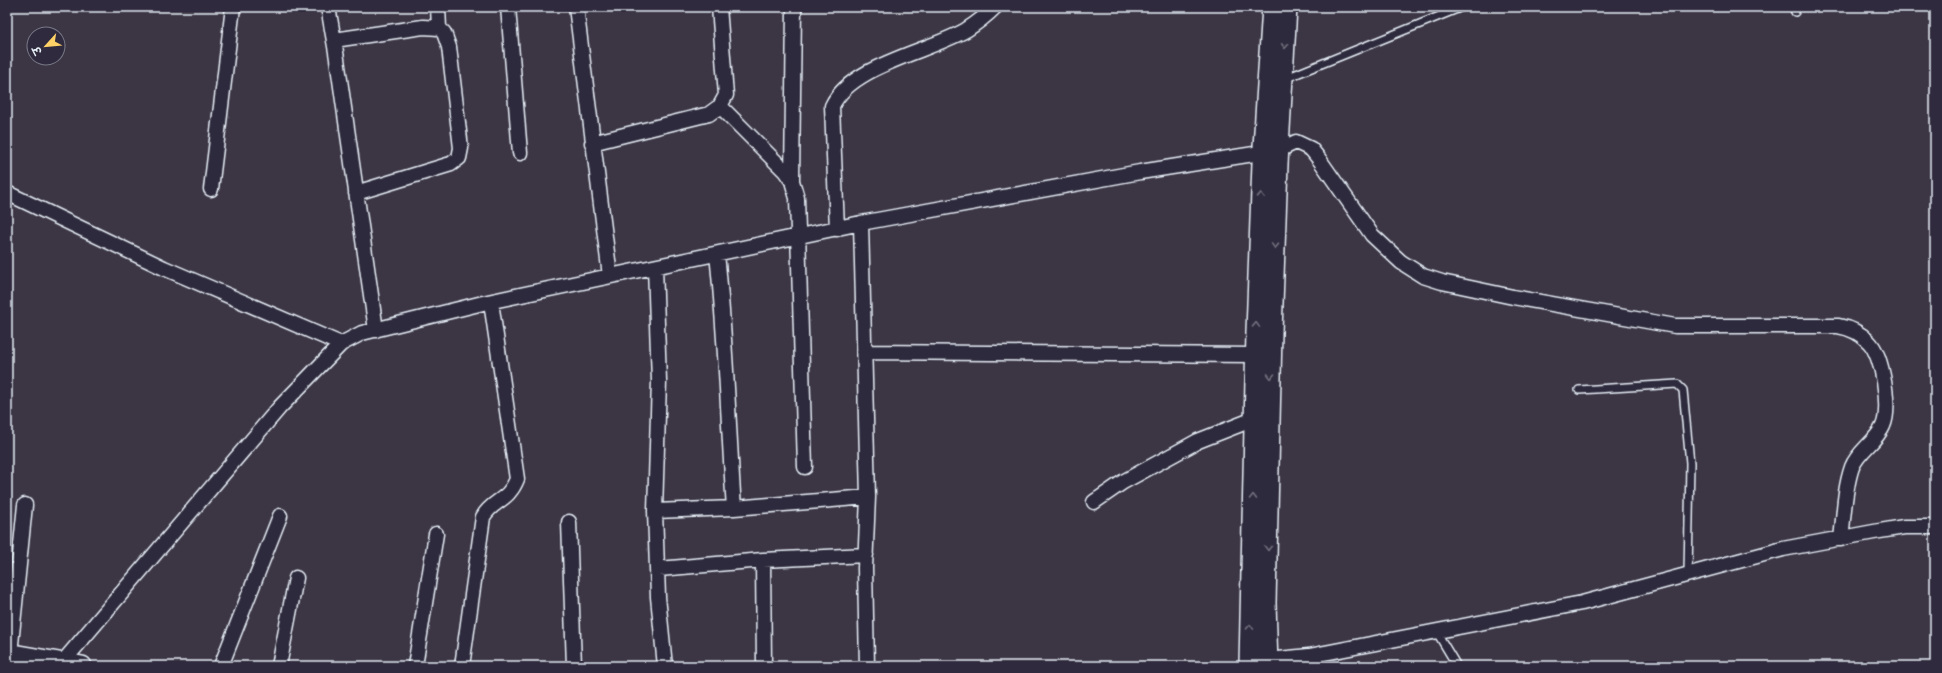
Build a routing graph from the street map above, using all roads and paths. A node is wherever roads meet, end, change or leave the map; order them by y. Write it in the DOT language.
graph roads {
  1 [pos="233,7"];
  2 [pos="328,7"];
  3 [pos="438,7"];
  4 [pos="508,7"];
  5 [pos="576,7"];
  6 [pos="719,7"];
  7 [pos="794,7"];
  8 [pos="995,7"];
  9 [pos="1272,7"];
  10 [pos="1287,7"];
  11 [pos="1462,7"];
  12 [pos="439,28"];
  13 [pos="334,40"];
  14 [pos="1283,79"];
  15 [pos="720,106"];
  16 [pos="592,143"];
  17 [pos="1271,151"];
  18 [pos="520,153"];
  19 [pos="792,181"];
  20 [pos="211,189"];
  21 [pos="7,193"];
  22 [pos="356,193"];
  23 [pos="861,224"];
  24 [pos="837,229"];
  25 [pos="799,237"];
  26 [pos="717,254"];
  27 [pos="655,267"];
  28 [pos="610,276"];
  29 [pos="491,302"];
  30 [pos="376,330"];
  31 [pos="342,344"];
  32 [pos="864,352"];
  33 [pos="1256,355"];
  34 [pos="1579,390"];
  35 [pos="1254,419"];
  36 [pos="805,467"];
  37 [pos="868,497"];
  38 [pos="1094,502"];
  39 [pos="25,505"];
  40 [pos="734,508"];
  41 [pos="655,511"];
  42 [pos="280,516"];
  43 [pos="569,522"];
  44 [pos="1935,527"];
  45 [pos="436,534"];
  46 [pos="1841,539"];
  47 [pos="866,555"];
  48 [pos="763,560"];
  49 [pos="658,569"];
  50 [pos="1688,575"];
  51 [pos="296,578"];
  52 [pos="1436,631"];
  53 [pos="8,654"];
  54 [pos="62,663"];
  55 [pos="1268,663"];
  56 [pos="82,666"];
  57 [pos="221,666"];
  58 [pos="279,666"];
  59 [pos="415,666"];
  60 [pos="462,666"];
  61 [pos="574,666"];
  62 [pos="665,666"];
  63 [pos="764,666"];
  64 [pos="867,666"];
  65 [pos="1249,666"];
  66 [pos="1457,666"];
  1 -- 20 [label="street"];
  2 -- 13 [label="street"];
  3 -- 12 [label="street"];
  4 -- 18 [label="street"];
  5 -- 16 [label="street"];
  6 -- 15 [label="street"];
  7 -- 19 [label="street"];
  8 -- 24 [label="street"];
  9 -- 17 [label="street"];
  10 -- 14 [label="street, one-way"];
  11 -- 14 [label="lane"];
  12 -- 13 [label="street"];
  12 -- 22 [label="street"];
  13 -- 22 [label="street"];
  14 -- 17 [label="street"];
  15 -- 16 [label="street"];
  15 -- 19 [label="street"];
  16 -- 28 [label="street"];
  17 -- 23 [label="street"];
  33 -- 17 [label="street, one-way"];
  17 -- 46 [label="street"];
  17 -- 55 [label="street, one-way"];
  19 -- 25 [label="street"];
  21 -- 31 [label="street"];
  22 -- 30 [label="street"];
  23 -- 24 [label="street"];
  23 -- 32 [label="street"];
  24 -- 25 [label="street"];
  25 -- 26 [label="street"];
  25 -- 36 [label="street"];
  26 -- 27 [label="street"];
  26 -- 40 [label="street"];
  27 -- 28 [label="street"];
  27 -- 41 [label="street"];
  28 -- 29 [label="street"];
  29 -- 30 [label="street"];
  29 -- 60 [label="street"];
  30 -- 31 [label="street"];
  31 -- 54 [label="street"];
  32 -- 33 [label="street"];
  32 -- 37 [label="street"];
  33 -- 35 [label="street"];
  34 -- 50 [label="lane"];
  35 -- 38 [label="street"];
  65 -- 35 [label="street, one-way"];
  37 -- 40 [label="street"];
  37 -- 47 [label="street"];
  39 -- 53 [label="street"];
  40 -- 41 [label="street"];
  41 -- 49 [label="street"];
  42 -- 57 [label="street"];
  43 -- 61 [label="street"];
  44 -- 46 [label="street"];
  45 -- 59 [label="street"];
  46 -- 50 [label="street"];
  47 -- 48 [label="street"];
  47 -- 64 [label="street"];
  48 -- 49 [label="street"];
  48 -- 63 [label="street"];
  49 -- 62 [label="street"];
  50 -- 52 [label="street"];
  51 -- 58 [label="street"];
  52 -- 55 [label="street"];
  52 -- 66 [label="lane"];
  53 -- 54 [label="street"];
  54 -- 56 [label="street"];
}
